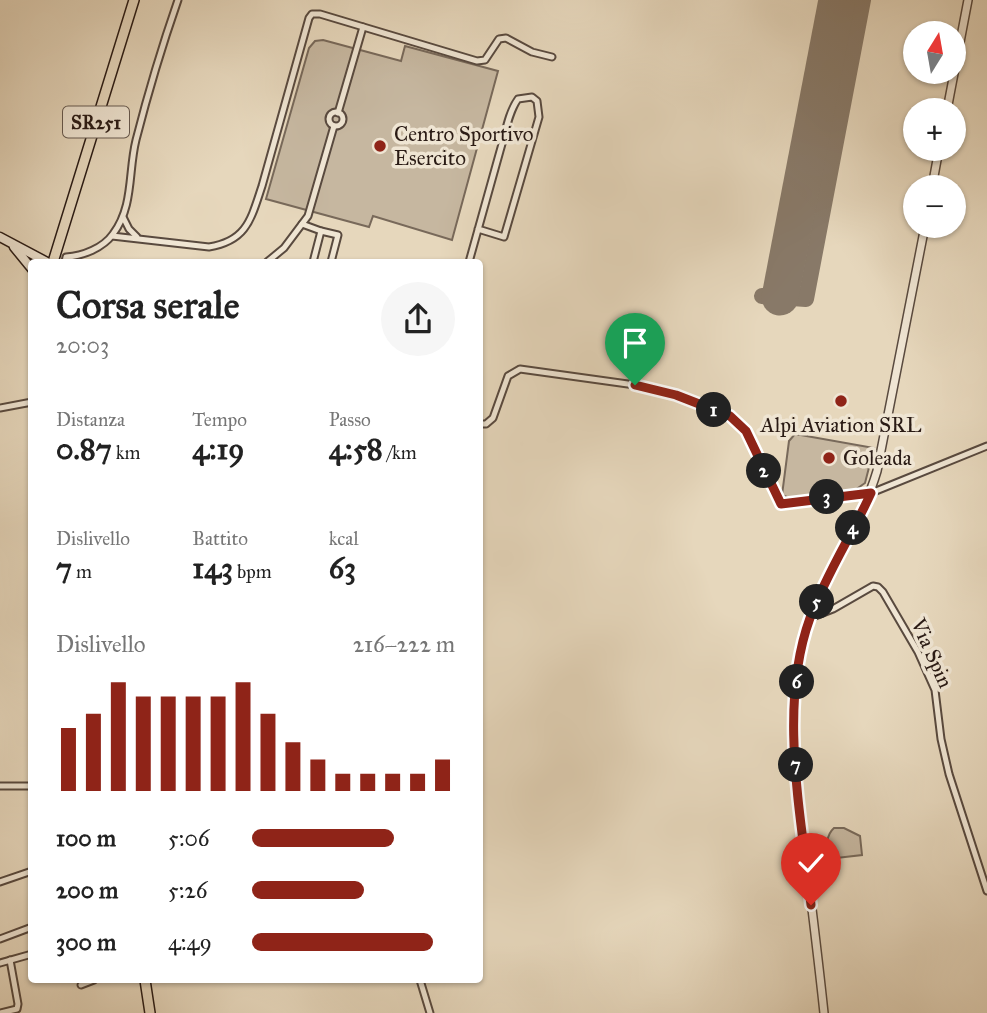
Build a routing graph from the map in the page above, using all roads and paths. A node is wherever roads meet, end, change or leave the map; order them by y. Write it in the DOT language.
graph roads {
  1 [pos="134,0"];
  2 [pos="178,0"];
  3 [pos="968,0"];
  4 [pos="363,27"];
  5 [pos="552,57"];
  6 [pos="949,98"];
  7 [pos="123,217"];
  8 [pos="302,224"];
  9 [pos="478,229"];
  10 [pos="321,231"];
  11 [pos="112,236"];
  12 [pos="0,237"];
  13 [pos="923,238"];
  14 [pos="139,239"];
  15 [pos="13,244"];
  16 [pos="58,245"];
  17 [pos="36,255"];
  18 [pos="42,259"];
  19 [pos="54,259"];
  20 [pos="66,259"];
  21 [pos="271,259"];
  22 [pos="314,259"];
  23 [pos="332,259"];
  24 [pos="470,259"];
  25 [pos="28,264"];
  26 [pos="28,403"];
  27 [pos="0,408"];
  28 [pos="483,424"];
  29 [pos="987,446"];
  30 [pos="871,493"];
  31 [pos="810,618"];
  32 [pos="0,786"];
  33 [pos="28,786"];
  34 [pos="28,872"];
  35 [pos="0,882"];
  36 [pos="985,882"];
  37 [pos="987,891"];
  38 [pos="28,928"];
  39 [pos="0,939"];
  40 [pos="28,955"];
  41 [pos="10,960"];
  42 [pos="0,963"];
  43 [pos="86,983"];
  44 [pos="145,983"];
  45 [pos="421,983"];
  46 [pos="81,985"];
  47 [pos="0,1013"];
  48 [pos="150,1013"];
  49 [pos="429,1013"];
  50 [pos="824,1013"];
  1 -- 16 [label="main road, SR251"];
  2 -- 7 [label="street"];
  3 -- 6 [label="street"];
  4 -- 5 [label="street"];
  4 -- 8 [label="street"];
  4 -- 14 [label="street"];
  7 -- 11 [label="street"];
  7 -- 14 [label="street"];
  8 -- 10 [label="street"];
  8 -- 21 [label="street"];
  9 -- 9 [label="street"];
  9 -- 24 [label="street"];
  10 -- 22 [label="street"];
  10 -- 23 [label="street"];
  11 -- 14 [label="street"];
  11 -- 20 [label="street"];
  12 -- 15 [label="main road"];
  13 -- 30 [label="street"];
  15 -- 17 [label="main road"];
  15 -- 25 [label="main road"];
  16 -- 17 [label="main road"];
  16 -- 19 [label="main road, SR251"];
  17 -- 18 [label="main road"];
  26 -- 27 [label="street"];
  28 -- 30 [label="street"];
  29 -- 30 [label="street"];
  30 -- 31 [label="street"];
  31 -- 36 [label="street, Via Spin"];
  31 -- 50 [label="street"];
  32 -- 33 [label="street"];
  34 -- 35 [label="street"];
  36 -- 37 [label="street, Via Spin"];
  38 -- 39 [label="street"];
  40 -- 41 [label="street"];
  41 -- 42 [label="street"];
  41 -- 47 [label="street"];
  43 -- 46 [label="street"];
  44 -- 48 [label="main road"];
  45 -- 49 [label="street"];
}
